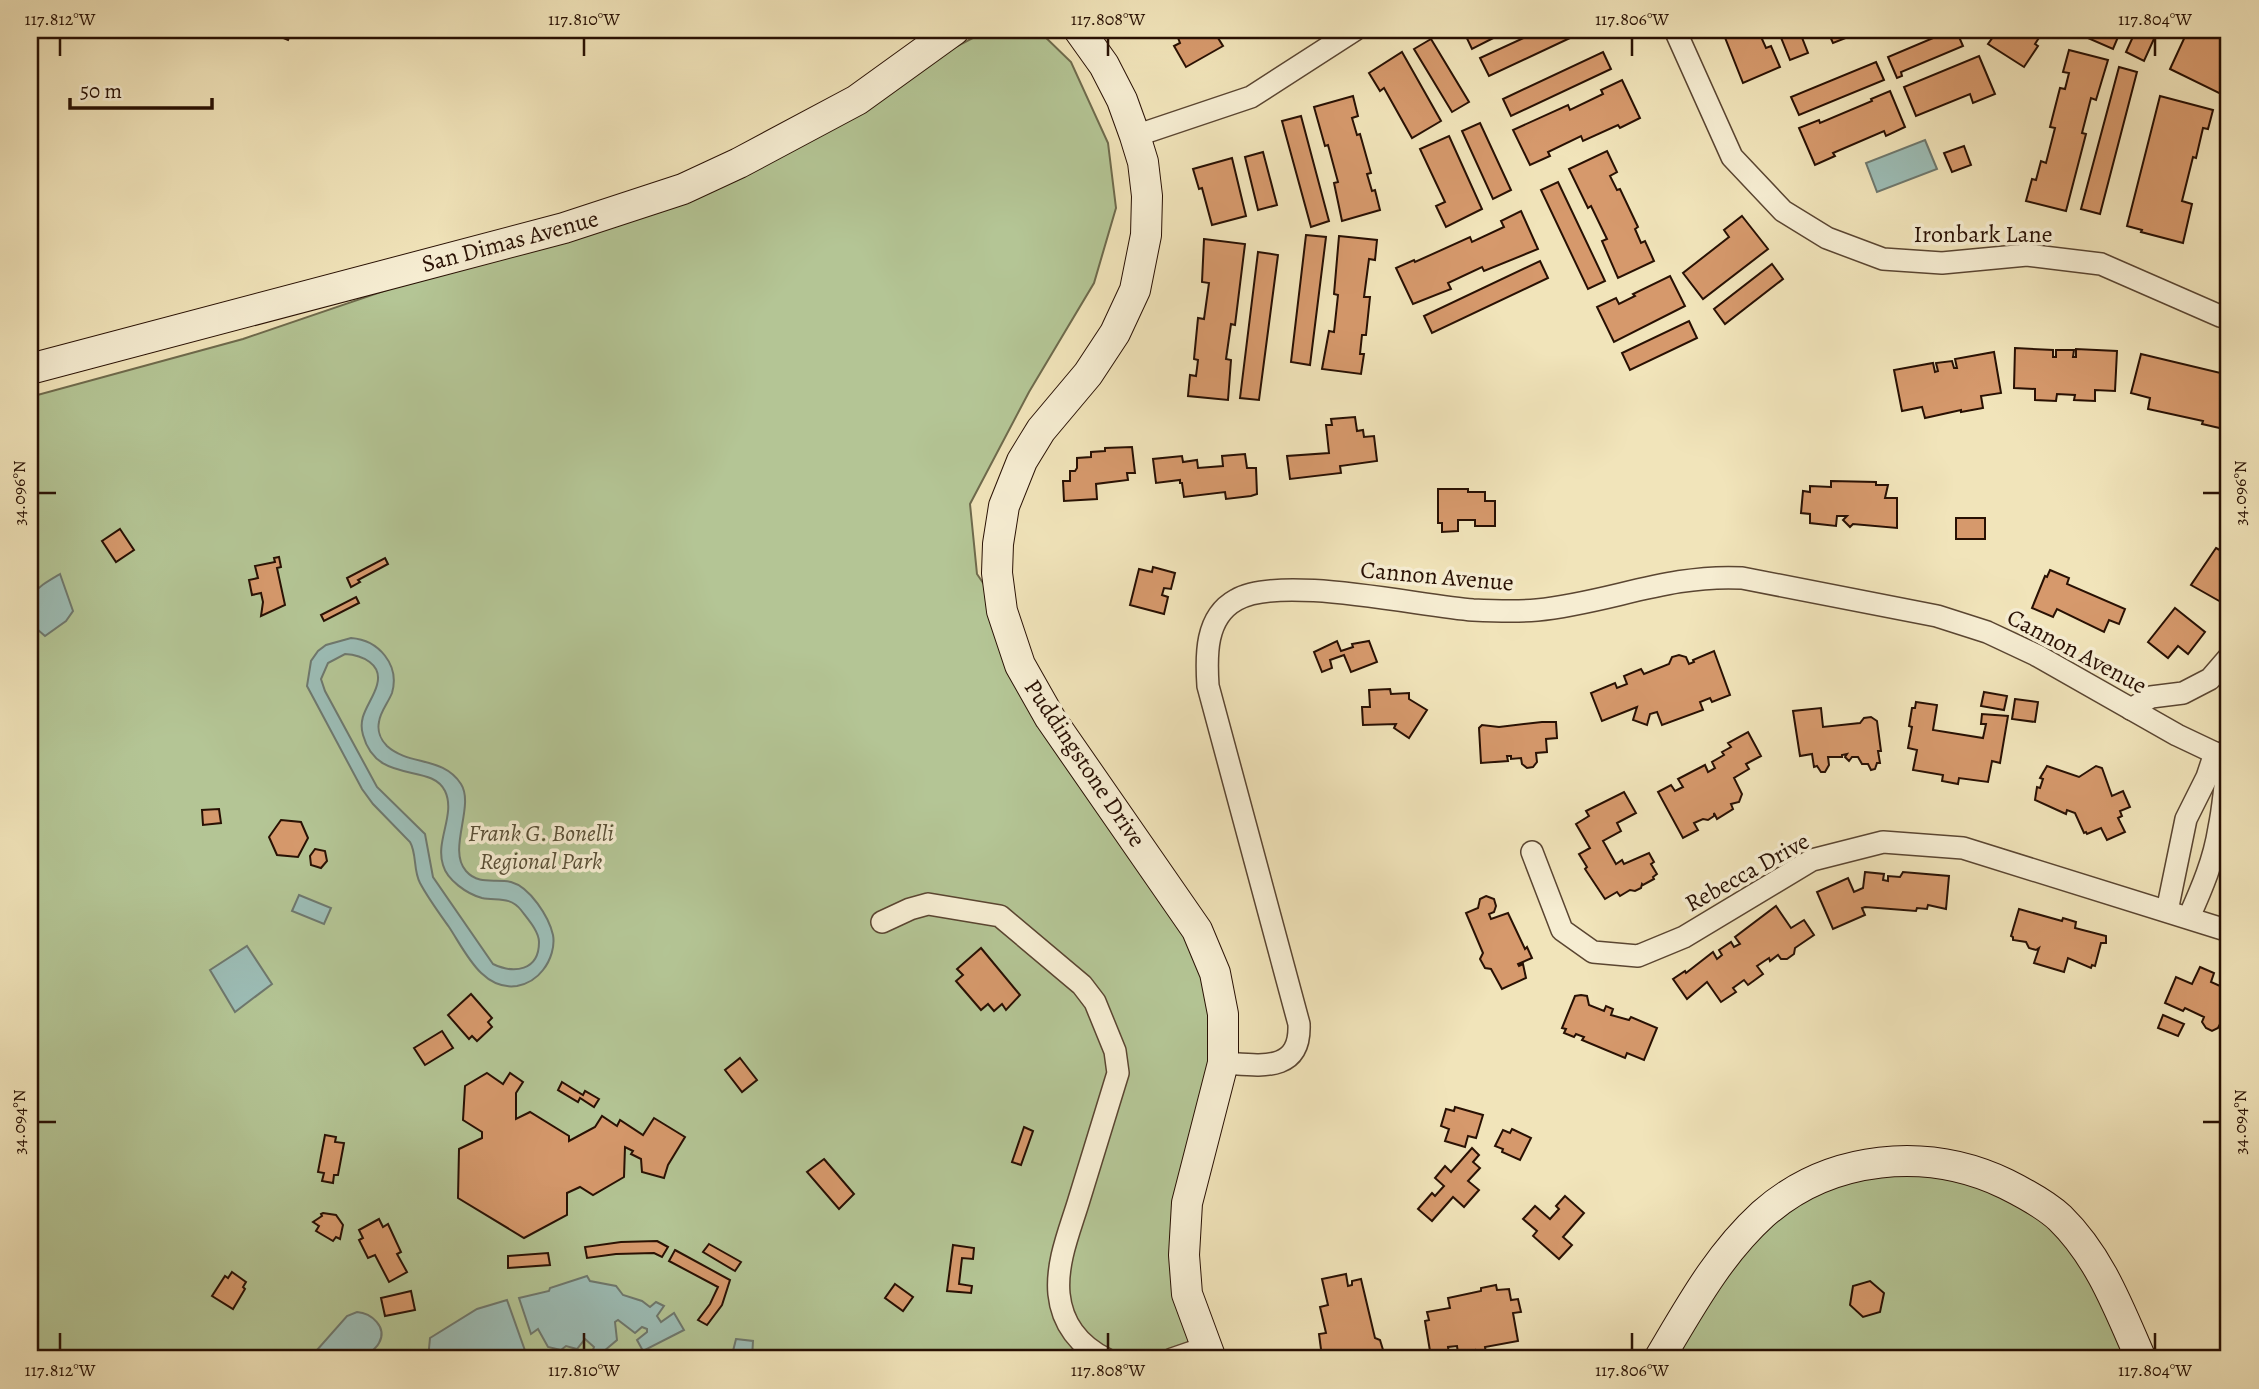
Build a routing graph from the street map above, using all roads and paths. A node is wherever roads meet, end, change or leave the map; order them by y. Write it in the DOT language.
graph roads {
  1 [pos="954,30"];
  2 [pos="1079,30"];
  3 [pos="1355,30"];
  4 [pos="1675,30"];
  5 [pos="1135,136"];
  6 [pos="2229,318"];
  7 [pos="30,369"];
  8 [pos="2229,657"];
  9 [pos="2131,709"];
  10 [pos="2225,757"];
  11 [pos="1532,852"];
  12 [pos="2167,911"];
  13 [pos="2189,917"];
  14 [pos="882,922"];
  15 [pos="2229,931"];
  16 [pos="1223,1063"];
  17 [pos="1209,1353"];
  18 [pos="1107,1359"];
  19 [pos="1172,1359"];
  20 [pos="1659,1359"];
  21 [pos="2141,1359"];
  1 -- 7 [label="street, San Dimas Avenue"];
  2 -- 5 [label="street, Puddingstone Drive"];
  3 -- 5 [label="street"];
  4 -- 6 [label="street, Ironbark Lane"];
  5 -- 16 [label="street, Puddingstone Drive"];
  8 -- 9 [label="street"];
  9 -- 10 [label="street, Cannon Avenue"];
  9 -- 16 [label="street, Cannon Avenue"];
  10 -- 12 [label="street"];
  10 -- 13 [label="street"];
  11 -- 12 [label="street, Rebecca Drive"];
  12 -- 13 [label="street, Rebecca Drive"];
  13 -- 15 [label="street, Rebecca Drive"];
  14 -- 18 [label="street"];
  16 -- 17 [label="street, Puddingstone Drive"];
  17 -- 19 [label="street"];
  20 -- 21 [label="street"];
}
